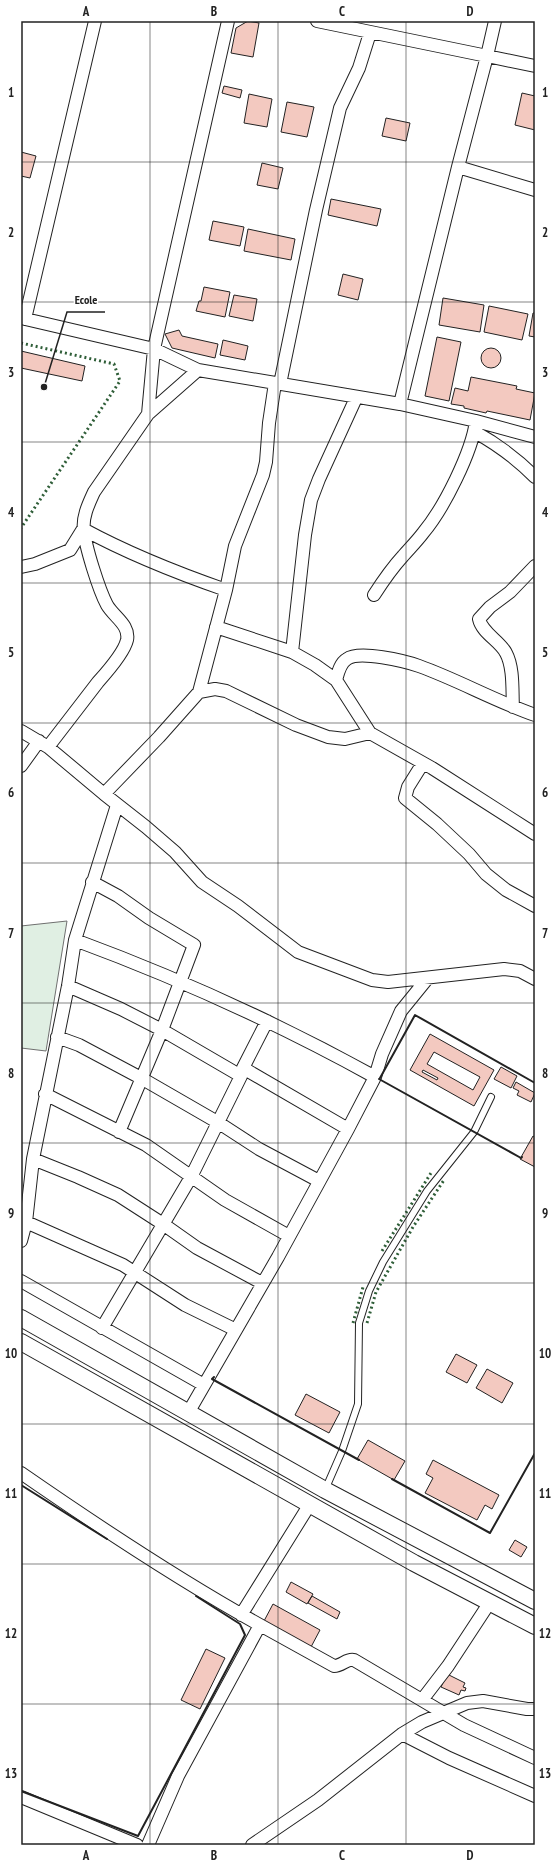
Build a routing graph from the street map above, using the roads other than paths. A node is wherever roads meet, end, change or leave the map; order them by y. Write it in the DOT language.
graph roads {
  1 [pos="95,21"];
  2 [pos="228,21"];
  3 [pos="317,21"];
  4 [pos="495,21"];
  5 [pos="370,33"];
  6 [pos="487,56"];
  7 [pos="535,66"];
  8 [pos="458,167"];
  9 [pos="535,190"];
  10 [pos="23,319"];
  11 [pos="154,350"];
  12 [pos="198,370"];
  13 [pos="278,383"];
  14 [pos="356,398"];
  15 [pos="400,404"];
  16 [pos="148,414"];
  17 [pos="476,426"];
  18 [pos="535,437"];
  19 [pos="535,477"];
  20 [pos="83,529"];
  21 [pos="535,566"];
  22 [pos="21,567"];
  23 [pos="226,590"];
  24 [pos="374,595"];
  25 [pos="216,627"];
  26 [pos="292,652"];
  27 [pos="336,680"];
  28 [pos="199,692"];
  29 [pos="512,707"];
  30 [pos="535,715"];
  31 [pos="21,731"];
  32 [pos="370,733"];
  33 [pos="44,744"];
  34 [pos="423,763"];
  35 [pos="21,766"];
  36 [pos="104,794"];
  37 [pos="117,805"];
  38 [pos="535,834"];
  39 [pos="92,882"];
  40 [pos="535,906"];
  41 [pos="75,940"];
  42 [pos="427,979"];
  43 [pos="535,979"];
  44 [pos="180,983"];
  45 [pos="68,986"];
  46 [pos="267,1021"];
  47 [pos="162,1030"];
  48 [pos="57,1037"];
  49 [pos="242,1072"];
  50 [pos="374,1077"];
  51 [pos="141,1078"];
  52 [pos="45,1094"];
  53 [pos="491,1097"];
  54 [pos="219,1123"];
  55 [pos="348,1129"];
  56 [pos="120,1132"];
  57 [pos="33,1159"];
  58 [pos="192,1177"];
  59 [pos="319,1181"];
  60 [pos="26,1222"];
  61 [pos="163,1224"];
  62 [pos="288,1236"];
  63 [pos="21,1241"];
  64 [pos="135,1272"];
  65 [pos="21,1281"];
  66 [pos="262,1283"];
  67 [pos="21,1318"];
  68 [pos="102,1328"];
  69 [pos="236,1330"];
  70 [pos="21,1342"];
  71 [pos="204,1385"];
  72 [pos="188,1413"];
  73 [pos="21,1474"];
  74 [pos="325,1490"];
  75 [pos="310,1504"];
  76 [pos="535,1601"];
  77 [pos="490,1602"];
  78 [pos="241,1615"];
  79 [pos="260,1625"];
  80 [pos="535,1626"];
  81 [pos="422,1700"];
  82 [pos="535,1709"];
  83 [pos="444,1712"];
  84 [pos="402,1734"];
  85 [pos="535,1758"];
  86 [pos="535,1796"];
  87 [pos="21,1797"];
  88 [pos="137,1845"];
  89 [pos="148,1845"];
  90 [pos="252,1845"];
  1 -- 10 [label="street"];
  2 -- 11 [label="street"];
  3 -- 5 [label="street"];
  4 -- 6 [label="street"];
  5 -- 6 [label="street"];
  5 -- 13 [label="street"];
  6 -- 7 [label="street"];
  6 -- 8 [label="street"];
  8 -- 9 [label="street"];
  8 -- 15 [label="street"];
  10 -- 11 [label="street"];
  11 -- 12 [label="street"];
  11 -- 16 [label="street"];
  12 -- 13 [label="street"];
  12 -- 16 [label="street"];
  13 -- 14 [label="street"];
  13 -- 23 [label="street"];
  14 -- 15 [label="street"];
  14 -- 26 [label="street"];
  15 -- 17 [label="street"];
  16 -- 20 [label="street"];
  17 -- 18 [label="street"];
  17 -- 19 [label="street"];
  17 -- 24 [label="street"];
  20 -- 22 [label="street"];
  20 -- 23 [label="street"];
  20 -- 33 [label="street"];
  21 -- 29 [label="street"];
  23 -- 25 [label="street"];
  25 -- 26 [label="street"];
  25 -- 28 [label="street"];
  26 -- 27 [label="street"];
  27 -- 29 [label="street"];
  27 -- 32 [label="street"];
  28 -- 32 [label="street"];
  28 -- 36 [label="street"];
  29 -- 30 [label="street"];
  31 -- 33 [label="street"];
  32 -- 34 [label="street"];
  33 -- 35 [label="street"];
  33 -- 36 [label="street"];
  34 -- 38 [label="street"];
  34 -- 40 [label="street"];
  36 -- 37 [label="street"];
  37 -- 39 [label="street"];
  37 -- 42 [label="street"];
  39 -- 41 [label="street"];
  39 -- 44 [label="street"];
  41 -- 44 [label="street"];
  41 -- 45 [label="street"];
  42 -- 43 [label="street"];
  42 -- 50 [label="street"];
  44 -- 46 [label="street"];
  44 -- 47 [label="street"];
  45 -- 47 [label="street"];
  45 -- 48 [label="street"];
  46 -- 49 [label="street"];
  46 -- 50 [label="street"];
  47 -- 49 [label="street"];
  47 -- 51 [label="street"];
  48 -- 51 [label="street"];
  48 -- 52 [label="street"];
  49 -- 54 [label="street"];
  49 -- 55 [label="street"];
  50 -- 55 [label="street"];
  51 -- 54 [label="street"];
  51 -- 56 [label="street"];
  52 -- 56 [label="street"];
  52 -- 57 [label="street"];
  53 -- 74 [label="lane"];
  54 -- 58 [label="street"];
  54 -- 59 [label="street"];
  55 -- 59 [label="street"];
  56 -- 58 [label="street"];
  57 -- 60 [label="street"];
  57 -- 61 [label="street"];
  58 -- 61 [label="street"];
  58 -- 62 [label="street"];
  59 -- 62 [label="street"];
  60 -- 63 [label="street"];
  60 -- 64 [label="street"];
  61 -- 64 [label="street"];
  61 -- 66 [label="street"];
  62 -- 66 [label="street"];
  64 -- 68 [label="street"];
  64 -- 69 [label="street"];
  65 -- 68 [label="street"];
  66 -- 69 [label="street"];
  67 -- 72 [label="street"];
  68 -- 71 [label="street"];
  69 -- 71 [label="street"];
  70 -- 75 [label="street"];
  71 -- 72 [label="street"];
  72 -- 74 [label="street"];
  73 -- 78 [label="street"];
  74 -- 76 [label="street"];
  75 -- 77 [label="street"];
  75 -- 78 [label="street"];
  77 -- 80 [label="street"];
  77 -- 81 [label="street"];
  78 -- 79 [label="street"];
  79 -- 81 [label="street"];
  79 -- 89 [label="street"];
  81 -- 83 [label="street"];
  82 -- 83 [label="street"];
  83 -- 84 [label="street"];
  83 -- 85 [label="street"];
  84 -- 86 [label="street"];
  84 -- 90 [label="street"];
  87 -- 88 [label="street"];
}
